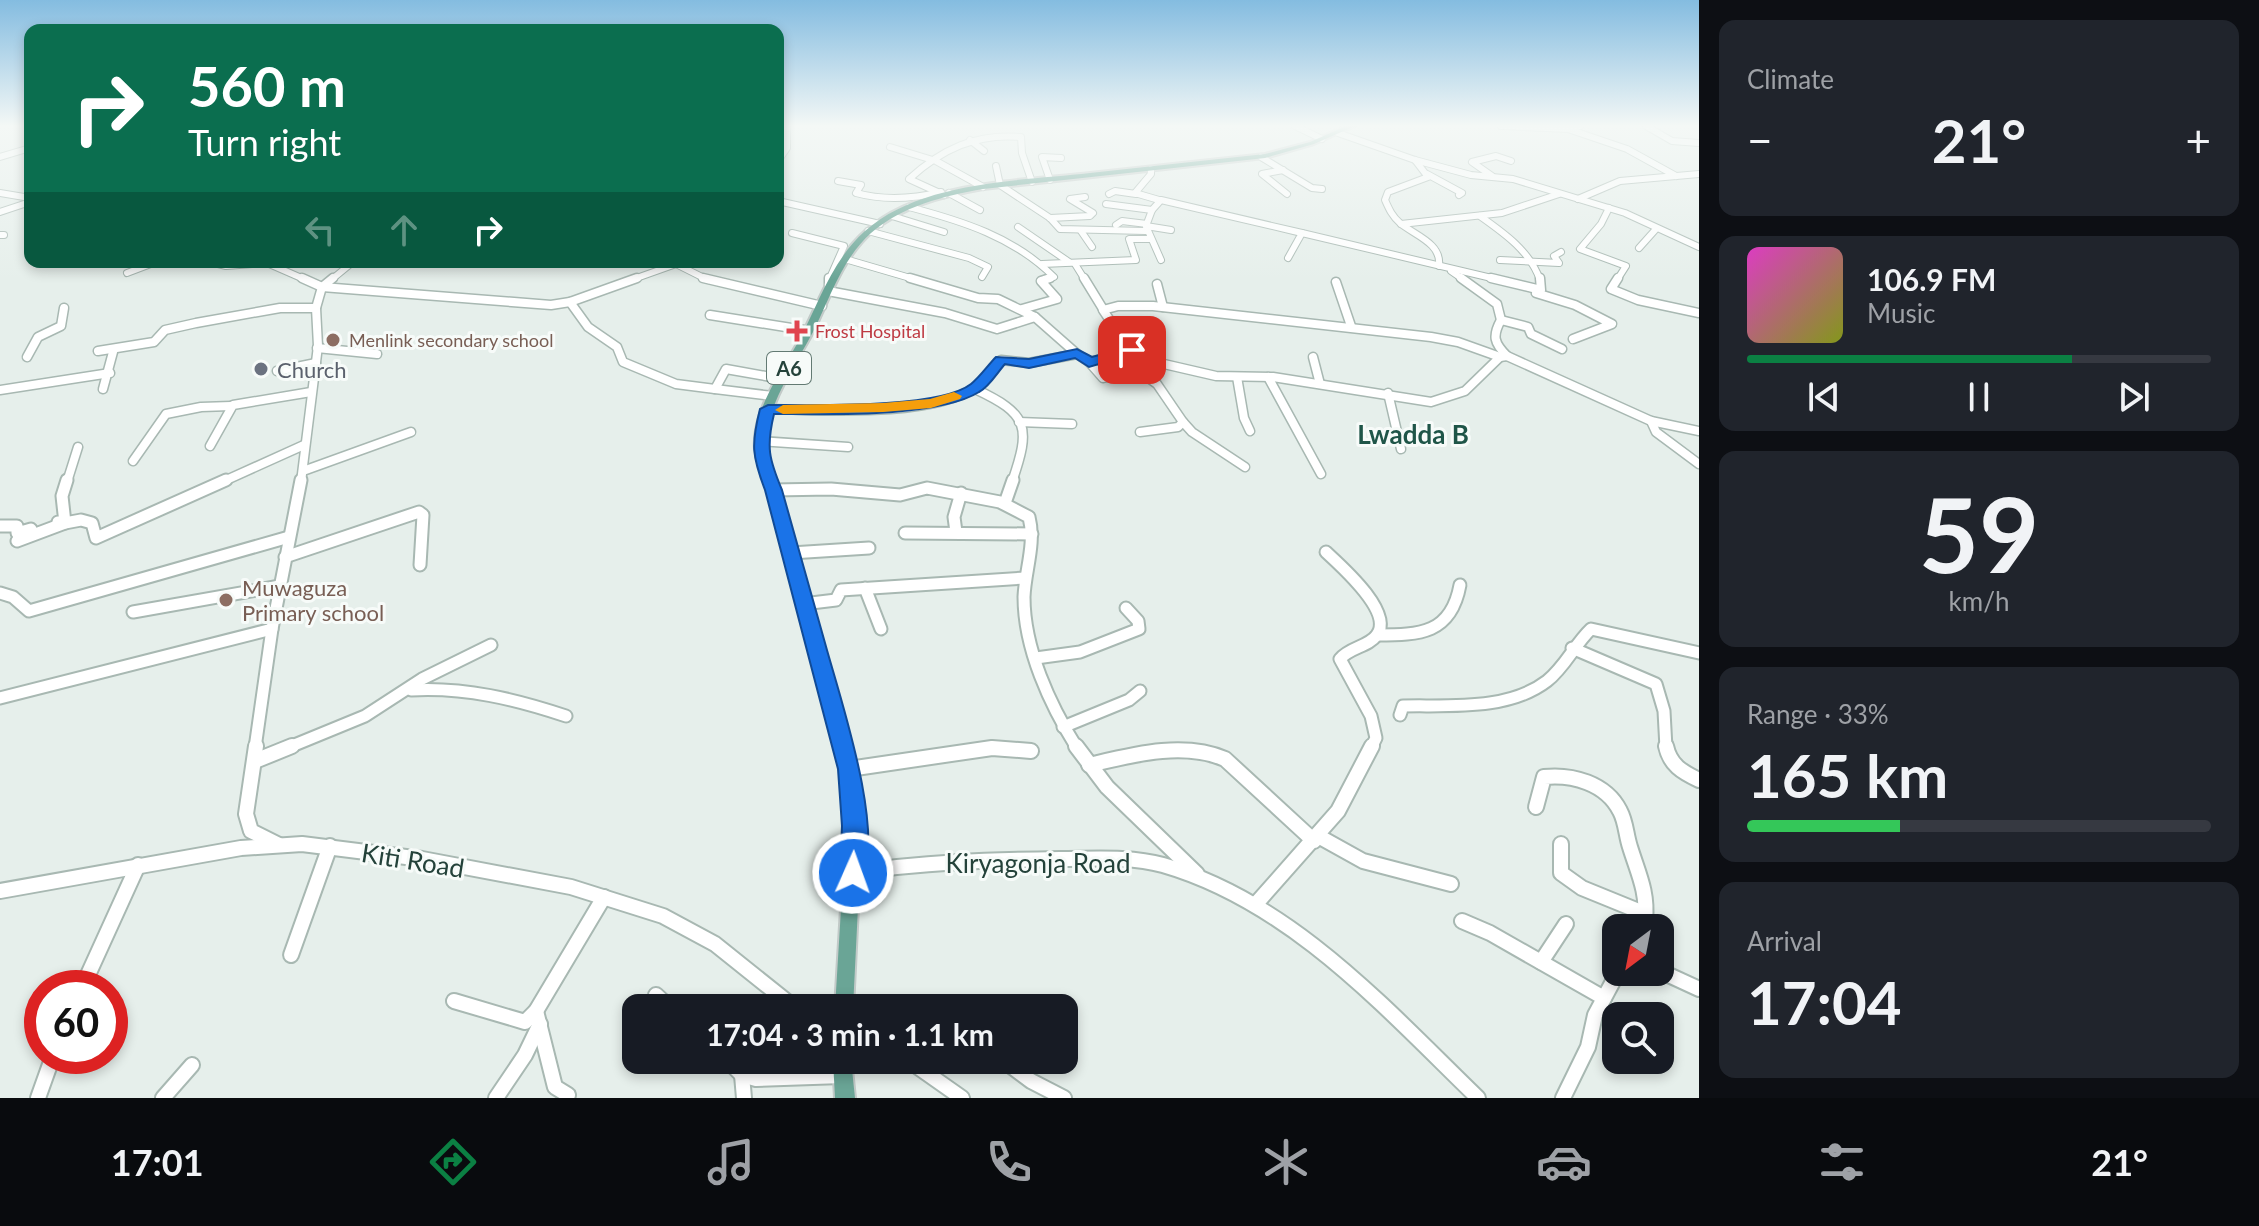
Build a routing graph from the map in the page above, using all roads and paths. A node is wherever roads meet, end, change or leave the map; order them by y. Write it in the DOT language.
graph roads {
  1 [pos="911,177"];
  2 [pos="965,177"];
  3 [pos="998,177"];
  4 [pos="1030,177"];
  5 [pos="1075,177"];
  6 [pos="1148,177"];
  7 [pos="1266,177"];
  8 [pos="1295,177"];
  9 [pos="1427,177"];
  10 [pos="1433,177"];
  11 [pos="1495,177"];
  12 [pos="1667,177"];
  13 [pos="1050,180"];
  14 [pos="838,181"];
  15 [pos="1032,182"];
  16 [pos="1000,185"];
  17 [pos="983,187"];
  18 [pos="1322,189"];
  19 [pos="0,193"];
  20 [pos="945,193"];
  21 [pos="1109,194"];
  22 [pos="1136,194"];
  23 [pos="1287,194"];
  24 [pos="1559,194"];
  25 [pos="1459,195"];
  26 [pos="1085,197"];
  27 [pos="24,199"];
  28 [pos="1578,199"];
  29 [pos="1159,200"];
  30 [pos="24,202"];
  31 [pos="784,202"];
  32 [pos="1106,204"];
  33 [pos="909,207"];
  34 [pos="1609,208"];
  35 [pos="980,210"];
  36 [pos="1152,210"];
  37 [pos="0,212"];
  38 [pos="892,216"];
  39 [pos="1480,216"];
  40 [pos="1050,218"];
  41 [pos="880,224"];
  42 [pos="1399,224"];
  43 [pos="1116,225"];
  44 [pos="1018,227"];
  45 [pos="1146,227"];
  46 [pos="1656,229"];
  47 [pos="1171,230"];
  48 [pos="868,231"];
  49 [pos="1081,231"];
  50 [pos="944,232"];
  51 [pos="792,233"];
  52 [pos="1302,233"];
  53 [pos="1151,239"];
  54 [pos="1092,247"];
  55 [pos="1699,247"];
  56 [pos="1639,248"];
  57 [pos="1561,252"];
  58 [pos="1288,258"];
  59 [pos="845,259"];
  60 [pos="1161,260"];
  61 [pos="1500,260"];
  62 [pos="1530,261"];
  63 [pos="1042,264"];
  64 [pos="1073,264"];
  65 [pos="1442,267"];
  66 [pos="140,268"];
  67 [pos="278,268"];
  68 [pos="346,268"];
  69 [pos="659,268"];
  70 [pos="685,268"];
  71 [pos="127,273"];
  72 [pos="982,277"];
  73 [pos="1336,282"];
  74 [pos="1157,284"];
  75 [pos="322,287"];
  76 [pos="1524,287"];
  77 [pos="829,290"];
  78 [pos="570,302"];
  79 [pos="822,306"];
  80 [pos="1163,307"];
  81 [pos="64,308"];
  82 [pos="316,308"];
  83 [pos="1022,309"];
  84 [pos="1103,309"];
  85 [pos="1699,313"];
  86 [pos="710,315"];
  87 [pos="1035,317"];
  88 [pos="1501,320"];
  89 [pos="1351,326"];
  90 [pos="807,334"];
  91 [pos="1573,339"];
  92 [pos="124,347"];
  93 [pos="317,348"];
  94 [pos="1562,349"];
  95 [pos="113,352"];
  96 [pos="377,354"];
  97 [pos="1077,354"];
  98 [pos="1504,356"];
  99 [pos="27,357"];
  100 [pos="1313,357"];
  101 [pos="1089,362"];
  102 [pos="316,363"];
  103 [pos="277,371"];
  104 [pos="1139,371"];
  105 [pos="110,373"];
  106 [pos="1237,377"];
  107 [pos="1268,377"];
  108 [pos="782,379"];
  109 [pos="1320,384"];
  110 [pos="103,389"];
  111 [pos="715,389"];
  112 [pos="975,389"];
  113 [pos="0,390"];
  114 [pos="311,392"];
  115 [pos="1388,393"];
  116 [pos="773,396"];
  117 [pos="231,406"];
  118 [pos="768,409"];
  119 [pos="1651,421"];
  120 [pos="1019,422"];
  121 [pos="1183,422"];
  122 [pos="1072,424"];
  123 [pos="1250,431"];
  124 [pos="1699,431"];
  125 [pos="411,432"];
  126 [pos="1140,432"];
  127 [pos="760,441"];
  128 [pos="304,445"];
  129 [pos="210,446"];
  130 [pos="78,447"];
  131 [pos="848,447"];
  132 [pos="1401,449"];
  133 [pos="133,461"];
  134 [pos="1699,464"];
  135 [pos="1245,467"];
  136 [pos="303,471"];
  137 [pos="1321,474"];
  138 [pos="773,490"];
  139 [pos="961,493"];
  140 [pos="1005,503"];
  141 [pos="65,523"];
  142 [pos="0,526"];
  143 [pos="956,532"];
  144 [pos="905,533"];
  145 [pos="1032,534"];
  146 [pos="289,537"];
  147 [pos="17,541"];
  148 [pos="869,548"];
  149 [pos="1326,552"];
  150 [pos="791,553"];
  151 [pos="285,557"];
  152 [pos="420,565"];
  153 [pos="1025,578"];
  154 [pos="1460,585"];
  155 [pos="280,586"];
  156 [pos="865,588"];
  157 [pos="0,593"];
  158 [pos="803,604"];
  159 [pos="1126,608"];
  160 [pos="133,612"];
  161 [pos="272,629"];
  162 [pos="881,629"];
  163 [pos="1377,635"];
  164 [pos="491,645"];
  165 [pos="1572,648"];
  166 [pos="1699,653"];
  167 [pos="1036,658"];
  168 [pos="409,690"];
  169 [pos="1140,691"];
  170 [pos="0,698"];
  171 [pos="1400,715"];
  172 [pos="566,716"];
  173 [pos="1063,727"];
  174 [pos="1031,751"];
  175 [pos="255,761"];
  176 [pos="1089,765"];
  177 [pos="849,769"];
  178 [pos="1699,780"];
  179 [pos="1536,807"];
  180 [pos="1316,838"];
  181 [pos="1561,844"];
  182 [pos="279,845"];
  183 [pos="330,846"];
  184 [pos="138,865"];
  185 [pos="853,873"];
  186 [pos="1201,878"];
  187 [pos="1451,884"];
  188 [pos="2,891"];
  189 [pos="604,897"];
  190 [pos="1255,905"];
  191 [pos="1642,914"];
  192 [pos="1646,914"];
  193 [pos="1462,921"];
  194 [pos="1566,924"];
  195 [pos="291,955"];
  196 [pos="1541,962"];
  197 [pos="90,970"];
  198 [pos="1674,977"];
  199 [pos="1610,986"];
  200 [pos="1699,989"];
  201 [pos="777,994"];
  202 [pos="845,994"];
  203 [pos="1604,998"];
  204 [pos="454,1001"];
  205 [pos="538,1018"];
  206 [pos="192,1065"];
  207 [pos="47,1074"];
  208 [pos="795,1074"];
  209 [pos="843,1074"];
  210 [pos="928,1074"];
  211 [pos="1022,1074"];
  212 [pos="742,1075"];
  213 [pos="568,1095"];
  214 [pos="38,1098"];
  215 [pos="163,1098"];
  216 [pos="496,1098"];
  217 [pos="744,1098"];
  218 [pos="845,1098"];
  219 [pos="962,1098"];
  220 [pos="1064,1098"];
  221 [pos="1478,1098"];
  222 [pos="1563,1098"];
  1 -- 20 [label="street"];
  2 -- 17 [label="street"];
  3 -- 16 [label="street"];
  4 -- 15 [label="street"];
  5 -- 13 [label="main road, A6"];
  6 -- 22 [label="street"];
  7 -- 23 [label="street"];
  8 -- 18 [label="street"];
  9 -- 42 [label="street"];
  10 -- 25 [label="street"];
  11 -- 24 [label="street"];
  12 -- 28 [label="street"];
  13 -- 15 [label="main road, A6"];
  14 -- 20 [label="street"];
  15 -- 16 [label="main road, A6"];
  16 -- 17 [label="main road, A6"];
  16 -- 40 [label="street"];
  17 -- 20 [label="main road, A6"];
  19 -- 27 [label="street"];
  20 -- 33 [label="main road, A6"];
  20 -- 35 [label="street"];
  21 -- 22 [label="street"];
  22 -- 29 [label="street"];
  24 -- 28 [label="street"];
  24 -- 39 [label="street"];
  26 -- 40 [label="street"];
  28 -- 34 [label="street"];
  29 -- 36 [label="street"];
  29 -- 52 [label="street"];
  30 -- 37 [label="street"];
  31 -- 41 [label="street"];
  32 -- 36 [label="street"];
  33 -- 38 [label="main road, A6"];
  33 -- 63 [label="street"];
  34 -- 46 [label="street"];
  34 -- 85 [label="street"];
  36 -- 45 [label="street"];
  38 -- 41 [label="main road, A6"];
  38 -- 50 [label="street"];
  39 -- 42 [label="street"];
  39 -- 62 [label="street"];
  40 -- 49 [label="street"];
  41 -- 48 [label="main road, A6"];
  42 -- 65 [label="street"];
  43 -- 45 [label="street"];
  44 -- 64 [label="street"];
  45 -- 47 [label="street"];
  45 -- 49 [label="street"];
  45 -- 53 [label="street"];
  46 -- 55 [label="street"];
  46 -- 56 [label="street"];
  48 -- 59 [label="main road, A6"];
  48 -- 72 [label="street"];
  49 -- 54 [label="street"];
  51 -- 77 [label="street"];
  52 -- 58 [label="street"];
  52 -- 65 [label="street"];
  53 -- 60 [label="street"];
  53 -- 64 [label="street"];
  57 -- 62 [label="street"];
  59 -- 77 [label="main road, A6"];
  59 -- 83 [label="street"];
  61 -- 62 [label="street"];
  62 -- 76 [label="street"];
  63 -- 64 [label="street"];
  63 -- 83 [label="street"];
  64 -- 84 [label="street"];
  65 -- 76 [label="street"];
  65 -- 88 [label="street"];
  66 -- 71 [label="street"];
  67 -- 75 [label="street"];
  68 -- 75 [label="street"];
  69 -- 78 [label="street"];
  70 -- 79 [label="street"];
  73 -- 89 [label="street"];
  74 -- 80 [label="street"];
  75 -- 78 [label="street"];
  75 -- 82 [label="street"];
  76 -- 91 [label="street"];
  77 -- 79 [label="main road, A6"];
  77 -- 87 [label="street"];
  78 -- 111 [label="street"];
  79 -- 90 [label="main road, A6"];
  80 -- 84 [label="street"];
  80 -- 89 [label="street"];
  81 -- 99 [label="street"];
  82 -- 92 [label="street"];
  82 -- 93 [label="street"];
  83 -- 87 [label="street"];
  84 -- 101 [label="street"];
  86 -- 90 [label="street"];
  87 -- 97 [label="street"];
  88 -- 94 [label="street"];
  88 -- 98 [label="street"];
  89 -- 98 [label="street"];
  90 -- 108 [label="main road, A6"];
  92 -- 95 [label="street"];
  92 -- 95 [label="street"];
  93 -- 96 [label="street"];
  93 -- 102 [label="street"];
  95 -- 105 [label="street"];
  97 -- 101 [label="street"];
  97 -- 112 [label="street"];
  98 -- 115 [label="street"];
  98 -- 119 [label="street"];
  100 -- 109 [label="street"];
  101 -- 104 [label="street"];
  102 -- 103 [label="street"];
  102 -- 114 [label="street"];
  104 -- 106 [label="street"];
  104 -- 121 [label="street"];
  105 -- 110 [label="street"];
  105 -- 113 [label="street"];
  106 -- 107 [label="street"];
  106 -- 123 [label="street"];
  107 -- 109 [label="street"];
  107 -- 137 [label="street"];
  108 -- 111 [label="street"];
  108 -- 116 [label="main road, A6"];
  109 -- 115 [label="street"];
  111 -- 116 [label="street"];
  112 -- 118 [label="street"];
  112 -- 120 [label="street"];
  114 -- 117 [label="street"];
  114 -- 128 [label="street"];
  115 -- 132 [label="street"];
  116 -- 118 [label="main road, A6"];
  117 -- 129 [label="street"];
  117 -- 133 [label="street"];
  118 -- 127 [label="main road, A6"];
  119 -- 124 [label="street"];
  119 -- 134 [label="street"];
  120 -- 122 [label="street"];
  120 -- 140 [label="street"];
  121 -- 126 [label="street"];
  121 -- 135 [label="street"];
  125 -- 136 [label="street"];
  127 -- 131 [label="street"];
  127 -- 138 [label="main road, A6"];
  128 -- 136 [label="street"];
  128 -- 141 [label="street"];
  130 -- 141 [label="street"];
  136 -- 146 [label="street"];
  138 -- 139 [label="street"];
  138 -- 150 [label="main road, A6"];
  139 -- 140 [label="street"];
  139 -- 143 [label="street"];
  140 -- 145 [label="street"];
  141 -- 142 [label="street"];
  141 -- 147 [label="street"];
  143 -- 144 [label="street"];
  143 -- 145 [label="street"];
  145 -- 153 [label="street"];
  146 -- 151 [label="street"];
  146 -- 157 [label="street"];
  148 -- 150 [label="street"];
  149 -- 163 [label="street"];
  150 -- 158 [label="main road, A6"];
  151 -- 152 [label="street"];
  151 -- 155 [label="street"];
  153 -- 156 [label="street"];
  153 -- 167 [label="street"];
  154 -- 163 [label="street"];
  155 -- 160 [label="street"];
  155 -- 161 [label="street"];
  156 -- 158 [label="street"];
  156 -- 162 [label="street"];
  158 -- 177 [label="main road, A6"];
  159 -- 167 [label="street"];
  161 -- 170 [label="street"];
  161 -- 175 [label="street"];
  163 -- 180 [label="street"];
  164 -- 168 [label="street"];
  165 -- 166 [label="street"];
  165 -- 171 [label="street"];
  165 -- 178 [label="street"];
  167 -- 173 [label="street"];
  168 -- 172 [label="street"];
  168 -- 175 [label="street"];
  169 -- 173 [label="street"];
  173 -- 176 [label="street"];
  174 -- 177 [label="street"];
  175 -- 182 [label="street"];
  176 -- 180 [label="street"];
  176 -- 186 [label="street"];
  177 -- 185 [label="main road, A6"];
  179 -- 192 [label="street"];
  180 -- 187 [label="street"];
  180 -- 190 [label="street"];
  181 -- 191 [label="street"];
  182 -- 183 [label="street, Kiti Road"];
  182 -- 184 [label="street, Kiti Road"];
  183 -- 189 [label="street, Kiti Road"];
  183 -- 195 [label="street"];
  184 -- 188 [label="street, Kiti Road"];
  184 -- 197 [label="street"];
  185 -- 186 [label="street, Kiryagonja Road"];
  185 -- 202 [label="main road, A6"];
  186 -- 190 [label="street, Kiryagonja Road"];
  189 -- 201 [label="street, Kiti Road"];
  189 -- 205 [label="street"];
  190 -- 221 [label="street, Kiryagonja Road"];
  193 -- 196 [label="street"];
  194 -- 196 [label="street"];
  196 -- 203 [label="street"];
  198 -- 200 [label="street"];
  199 -- 203 [label="street"];
  203 -- 222 [label="street"];
  204 -- 205 [label="street"];
  205 -- 213 [label="street"];
  205 -- 216 [label="street"];
  206 -- 215 [label="street"];
  207 -- 214 [label="street"];
  208 -- 212 [label="street"];
  209 -- 218 [label="main road"];
  210 -- 219 [label="street"];
  211 -- 220 [label="street"];
  212 -- 217 [label="street"];
}
